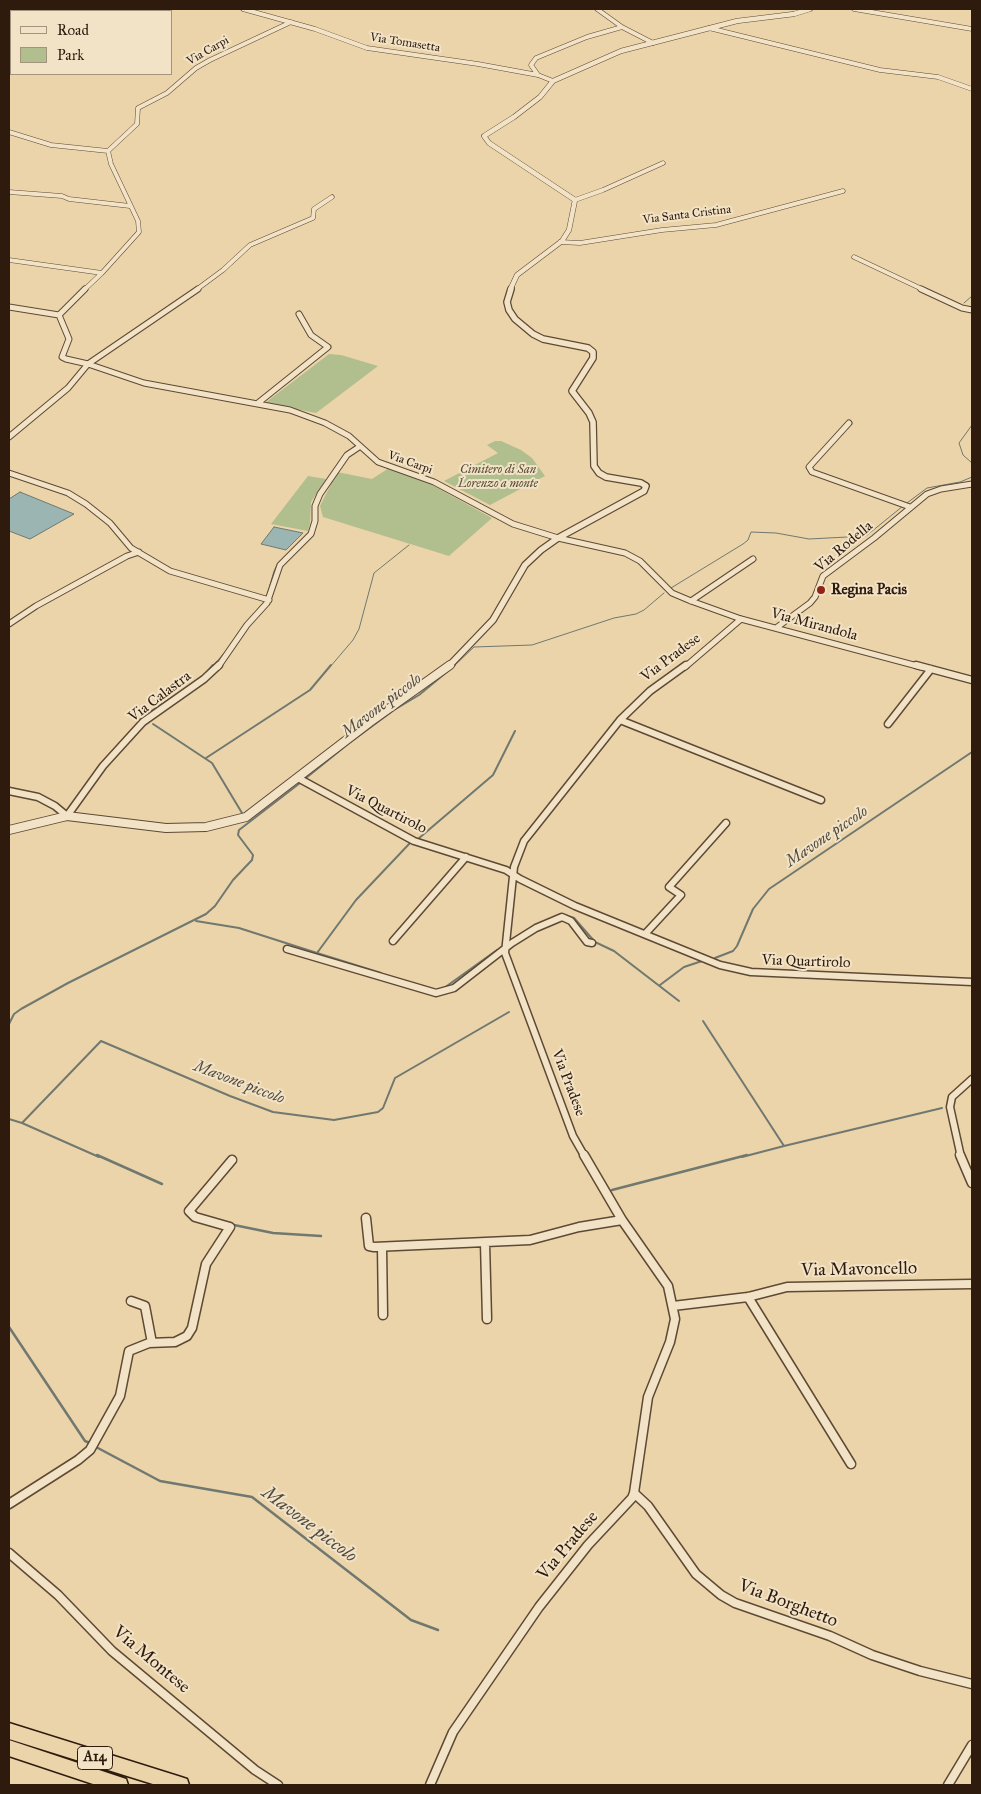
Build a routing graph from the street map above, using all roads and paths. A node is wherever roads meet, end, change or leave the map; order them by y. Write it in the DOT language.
graph roads {
  1 [pos="244,9"];
  2 [pos="597,9"];
  3 [pos="810,9"];
  4 [pos="854,9"];
  5 [pos="291,22"];
  6 [pos="622,27"];
  7 [pos="709,28"];
  8 [pos="972,29"];
  9 [pos="652,43"];
  10 [pos="538,75"];
  11 [pos="553,81"];
  12 [pos="972,89"];
  13 [pos="9,132"];
  14 [pos="108,151"];
  15 [pos="663,163"];
  16 [pos="843,191"];
  17 [pos="9,192"];
  18 [pos="332,197"];
  19 [pos="575,200"];
  20 [pos="130,206"];
  21 [pos="560,242"];
  22 [pos="854,257"];
  23 [pos="9,260"];
  24 [pos="102,273"];
  25 [pos="9,307"];
  26 [pos="972,310"];
  27 [pos="299,314"];
  28 [pos="60,315"];
  29 [pos="88,364"];
  30 [pos="258,404"];
  31 [pos="849,423"];
  32 [pos="9,437"];
  33 [pos="359,447"];
  34 [pos="9,473"];
  35 [pos="972,484"];
  36 [pos="910,507"];
  37 [pos="558,538"];
  38 [pos="139,552"];
  39 [pos="753,559"];
  40 [pos="269,600"];
  41 [pos="691,601"];
  42 [pos="741,619"];
  43 [pos="9,624"];
  44 [pos="776,628"];
  45 [pos="932,669"];
  46 [pos="972,680"];
  47 [pos="620,720"];
  48 [pos="888,724"];
  49 [pos="298,778"];
  50 [pos="9,791"];
  51 [pos="821,800"];
  52 [pos="67,816"];
  53 [pos="726,823"];
  54 [pos="9,830"];
  55 [pos="466,857"];
  56 [pos="512,874"];
  57 [pos="645,934"];
  58 [pos="393,941"];
  59 [pos="592,943"];
  60 [pos="287,949"];
  61 [pos="504,949"];
  62 [pos="972,982"];
  63 [pos="972,1079"];
  64 [pos="232,1160"];
  65 [pos="972,1183"];
  66 [pos="366,1218"];
  67 [pos="622,1220"];
  68 [pos="485,1243"];
  69 [pos="382,1247"];
  70 [pos="972,1284"];
  71 [pos="748,1297"];
  72 [pos="131,1301"];
  73 [pos="673,1306"];
  74 [pos="383,1315"];
  75 [pos="487,1319"];
  76 [pos="152,1343"];
  77 [pos="851,1464"];
  78 [pos="634,1493"];
  79 [pos="9,1504"];
  80 [pos="9,1553"];
  81 [pos="972,1684"];
  82 [pos="9,1732"];
  83 [pos="972,1745"];
  84 [pos="9,1748"];
  85 [pos="120,1785"];
  86 [pos="181,1785"];
  87 [pos="278,1785"];
  88 [pos="430,1785"];
  89 [pos="948,1785"];
  1 -- 5 [label="street, Via Tomasetta"];
  2 -- 6 [label="street"];
  3 -- 7 [label="street"];
  4 -- 8 [label="street"];
  5 -- 10 [label="street, Via Tomasetta"];
  5 -- 14 [label="street, Via Carpi"];
  6 -- 9 [label="street"];
  6 -- 10 [label="street"];
  7 -- 9 [label="street"];
  7 -- 12 [label="street"];
  9 -- 11 [label="street"];
  10 -- 11 [label="street, Via Tomasetta"];
  11 -- 19 [label="street"];
  13 -- 14 [label="street"];
  14 -- 20 [label="street"];
  15 -- 19 [label="street"];
  16 -- 21 [label="street, Via Santa Cristina"];
  17 -- 20 [label="street"];
  18 -- 29 [label="street"];
  19 -- 21 [label="street"];
  20 -- 24 [label="street"];
  21 -- 37 [label="street"];
  22 -- 26 [label="street"];
  23 -- 24 [label="street"];
  24 -- 28 [label="street"];
  25 -- 28 [label="street"];
  27 -- 30 [label="street"];
  28 -- 29 [label="street, Via Carpi"];
  29 -- 30 [label="street, Via Carpi"];
  29 -- 32 [label="street"];
  30 -- 33 [label="street, Via Carpi"];
  31 -- 36 [label="street"];
  33 -- 37 [label="street, Via Carpi"];
  33 -- 40 [label="street, Via Calastra"];
  34 -- 38 [label="street"];
  35 -- 36 [label="street, Via Rodella"];
  36 -- 44 [label="street, Via Rodella"];
  37 -- 41 [label="street, Via Mirandola"];
  37 -- 49 [label="street"];
  38 -- 40 [label="street"];
  38 -- 43 [label="street"];
  39 -- 41 [label="street"];
  40 -- 52 [label="street, Via Calastra"];
  41 -- 42 [label="street, Via Mirandola"];
  42 -- 44 [label="street, Via Mirandola"];
  42 -- 47 [label="street, Via Pradese"];
  44 -- 45 [label="street, Via Mirandola"];
  45 -- 46 [label="street, Via Mirandola"];
  45 -- 48 [label="street"];
  47 -- 51 [label="street"];
  47 -- 56 [label="street, Via Pradese"];
  49 -- 52 [label="street"];
  49 -- 55 [label="street, Via Quartirolo"];
  50 -- 52 [label="street"];
  52 -- 54 [label="street"];
  53 -- 57 [label="street"];
  55 -- 56 [label="street, Via Quartirolo"];
  55 -- 58 [label="street"];
  56 -- 57 [label="street, Via Quartirolo"];
  56 -- 61 [label="street, Via Pradese"];
  57 -- 62 [label="street, Via Quartirolo"];
  59 -- 61 [label="street"];
  60 -- 61 [label="street"];
  61 -- 67 [label="street, Via Pradese"];
  63 -- 65 [label="street"];
  64 -- 76 [label="street"];
  66 -- 69 [label="street"];
  67 -- 68 [label="street"];
  67 -- 73 [label="street, Via Pradese"];
  68 -- 69 [label="street"];
  68 -- 75 [label="street"];
  69 -- 74 [label="street"];
  70 -- 71 [label="street, Via Mavoncello"];
  71 -- 73 [label="street"];
  71 -- 77 [label="street"];
  72 -- 76 [label="street"];
  73 -- 78 [label="street, Via Pradese"];
  76 -- 79 [label="street"];
  78 -- 81 [label="street, Via Borghetto"];
  78 -- 88 [label="street, Via Pradese"];
  80 -- 87 [label="street, Via Montese"];
  82 -- 86 [label="highway, A14"];
  83 -- 89 [label="street"];
  84 -- 85 [label="highway, A14"];
}
